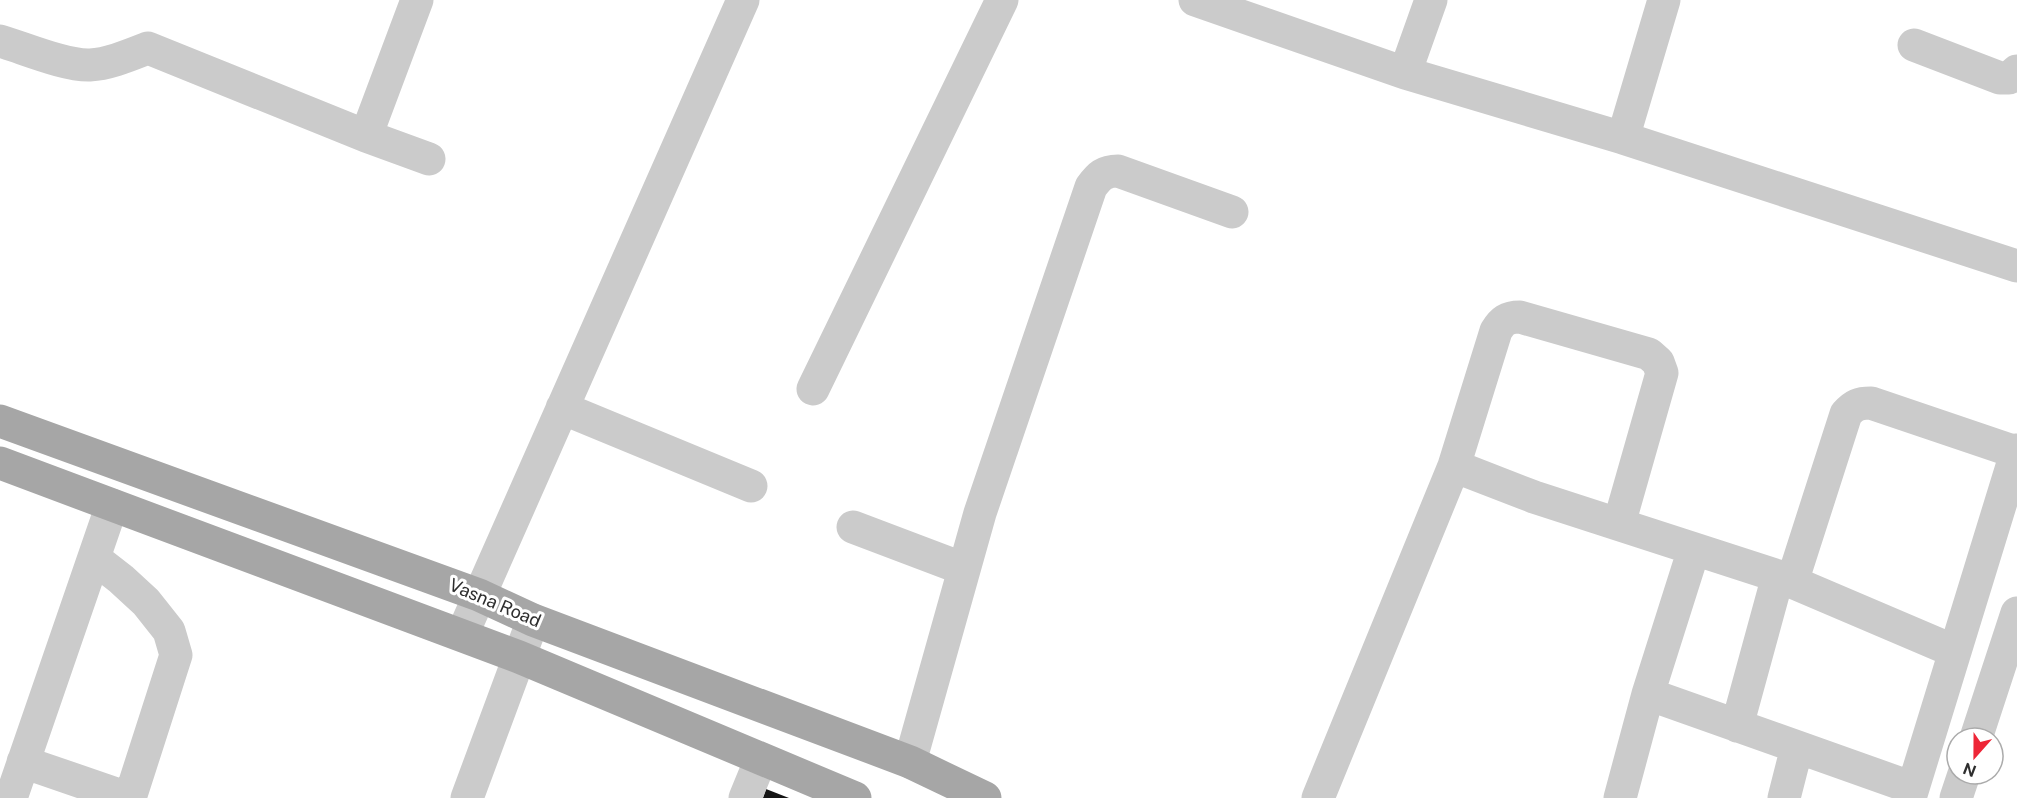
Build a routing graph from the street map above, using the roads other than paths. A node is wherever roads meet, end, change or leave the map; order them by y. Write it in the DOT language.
graph roads {
  1 [pos="417,0"];
  2 [pos="743,0"];
  3 [pos="1002,0"];
  4 [pos="1195,0"];
  5 [pos="1431,0"];
  6 [pos="1664,0"];
  7 [pos="0,41"];
  8 [pos="1914,45"];
  9 [pos="2017,71"];
  10 [pos="1405,73"];
  11 [pos="366,136"];
  12 [pos="1623,138"];
  13 [pos="429,159"];
  14 [pos="1232,212"];
  15 [pos="2017,266"];
  16 [pos="813,389"];
  17 [pos="562,408"];
  18 [pos="0,421"];
  19 [pos="2017,451"];
  20 [pos="0,463"];
  21 [pos="1454,466"];
  22 [pos="751,486"];
  23 [pos="112,505"];
  24 [pos="1619,524"];
  25 [pos="853,527"];
  26 [pos="1694,549"];
  27 [pos="94,558"];
  28 [pos="964,569"];
  29 [pos="1785,579"];
  30 [pos="479,595"];
  31 [pos="2017,613"];
  32 [pos="533,620"];
  33 [pos="462,635"];
  34 [pos="1954,651"];
  35 [pos="519,657"];
  36 [pos="1648,694"];
  37 [pos="1737,726"];
  38 [pos="1980,726"];
  39 [pos="1797,747"];
  40 [pos="761,759"];
  41 [pos="23,762"];
  42 [pos="910,762"];
  43 [pos="1911,793"];
  44 [pos="11,798"];
  45 [pos="129,798"];
  46 [pos="467,798"];
  47 [pos="745,798"];
  48 [pos="855,798"];
  49 [pos="985,798"];
  50 [pos="1318,798"];
  51 [pos="1620,798"];
  52 [pos="1784,798"];
  1 -- 11 [label="street"];
  2 -- 17 [label="street"];
  3 -- 16 [label="street"];
  4 -- 10 [label="street"];
  5 -- 10 [label="street"];
  6 -- 12 [label="street"];
  7 -- 11 [label="street"];
  8 -- 9 [label="street"];
  10 -- 12 [label="street"];
  11 -- 13 [label="street"];
  12 -- 15 [label="street"];
  14 -- 28 [label="street"];
  17 -- 22 [label="street"];
  17 -- 30 [label="street"];
  18 -- 30 [label="main road, Vasna Road"];
  19 -- 29 [label="street"];
  19 -- 34 [label="street"];
  20 -- 23 [label="main road"];
  21 -- 24 [label="street"];
  21 -- 24 [label="street"];
  21 -- 50 [label="street"];
  23 -- 27 [label="street"];
  23 -- 33 [label="main road"];
  24 -- 26 [label="street"];
  25 -- 28 [label="street"];
  26 -- 29 [label="street"];
  26 -- 36 [label="street"];
  27 -- 41 [label="street"];
  27 -- 45 [label="street"];
  28 -- 42 [label="street"];
  29 -- 34 [label="street"];
  29 -- 37 [label="street"];
  30 -- 32 [label="main road, Vasna Road"];
  30 -- 33 [label="street"];
  31 -- 38 [label="street"];
  32 -- 35 [label="street"];
  32 -- 42 [label="main road, Vasna Road"];
  33 -- 35 [label="main road"];
  34 -- 43 [label="street"];
  35 -- 40 [label="main road"];
  35 -- 46 [label="street"];
  36 -- 37 [label="street"];
  36 -- 51 [label="street"];
  37 -- 39 [label="street"];
  39 -- 43 [label="street"];
  39 -- 52 [label="street"];
  40 -- 47 [label="street"];
  40 -- 48 [label="main road"];
  41 -- 44 [label="street"];
  41 -- 45 [label="street"];
  42 -- 49 [label="main road, Vasna Road"];
}
